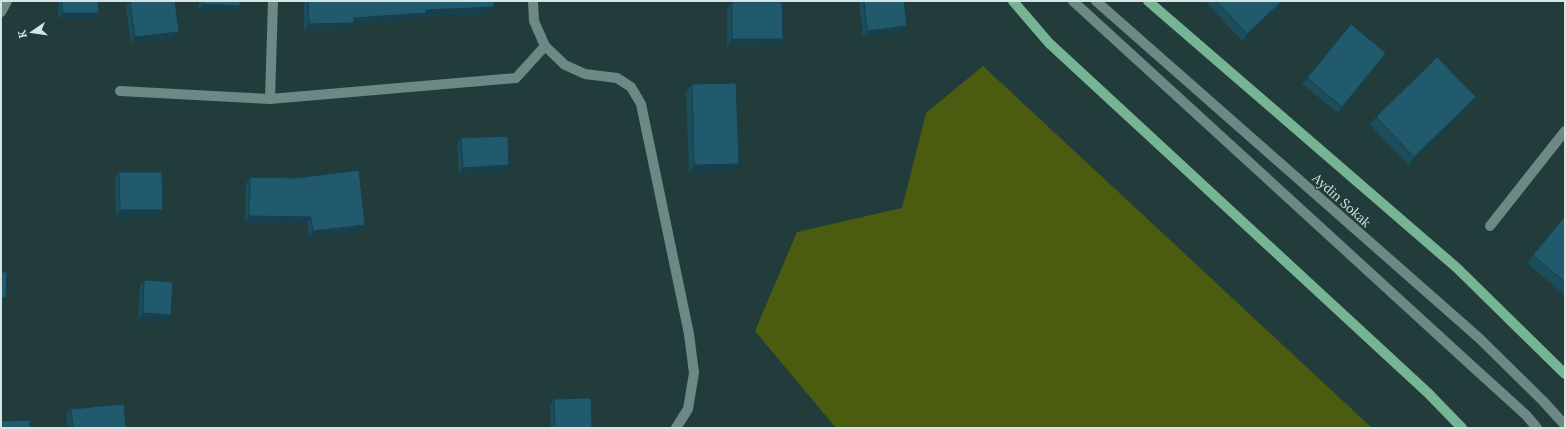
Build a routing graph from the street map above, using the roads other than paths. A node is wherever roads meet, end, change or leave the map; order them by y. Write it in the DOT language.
graph roads {
  1 [pos="7,1"];
  2 [pos="273,1"];
  3 [pos="533,1"];
  4 [pos="1013,1"];
  5 [pos="1073,1"];
  6 [pos="1096,1"];
  7 [pos="1148,1"];
  8 [pos="1,12"];
  9 [pos="545,46"];
  10 [pos="120,91"];
  11 [pos="270,99"];
  12 [pos="1565,131"];
  13 [pos="1490,226"];
  14 [pos="1565,374"];
  15 [pos="1565,425"];
  16 [pos="676,428"];
  17 [pos="1462,428"];
  18 [pos="1537,428"];
  1 -- 8 [label="street"];
  2 -- 11 [label="street"];
  3 -- 9 [label="street"];
  4 -- 17 [label="main road"];
  5 -- 18 [label="street"];
  6 -- 15 [label="street, Aydin Sokak"];
  7 -- 14 [label="main road"];
  9 -- 11 [label="street"];
  9 -- 16 [label="street"];
  10 -- 11 [label="street"];
  12 -- 13 [label="street"];
}
